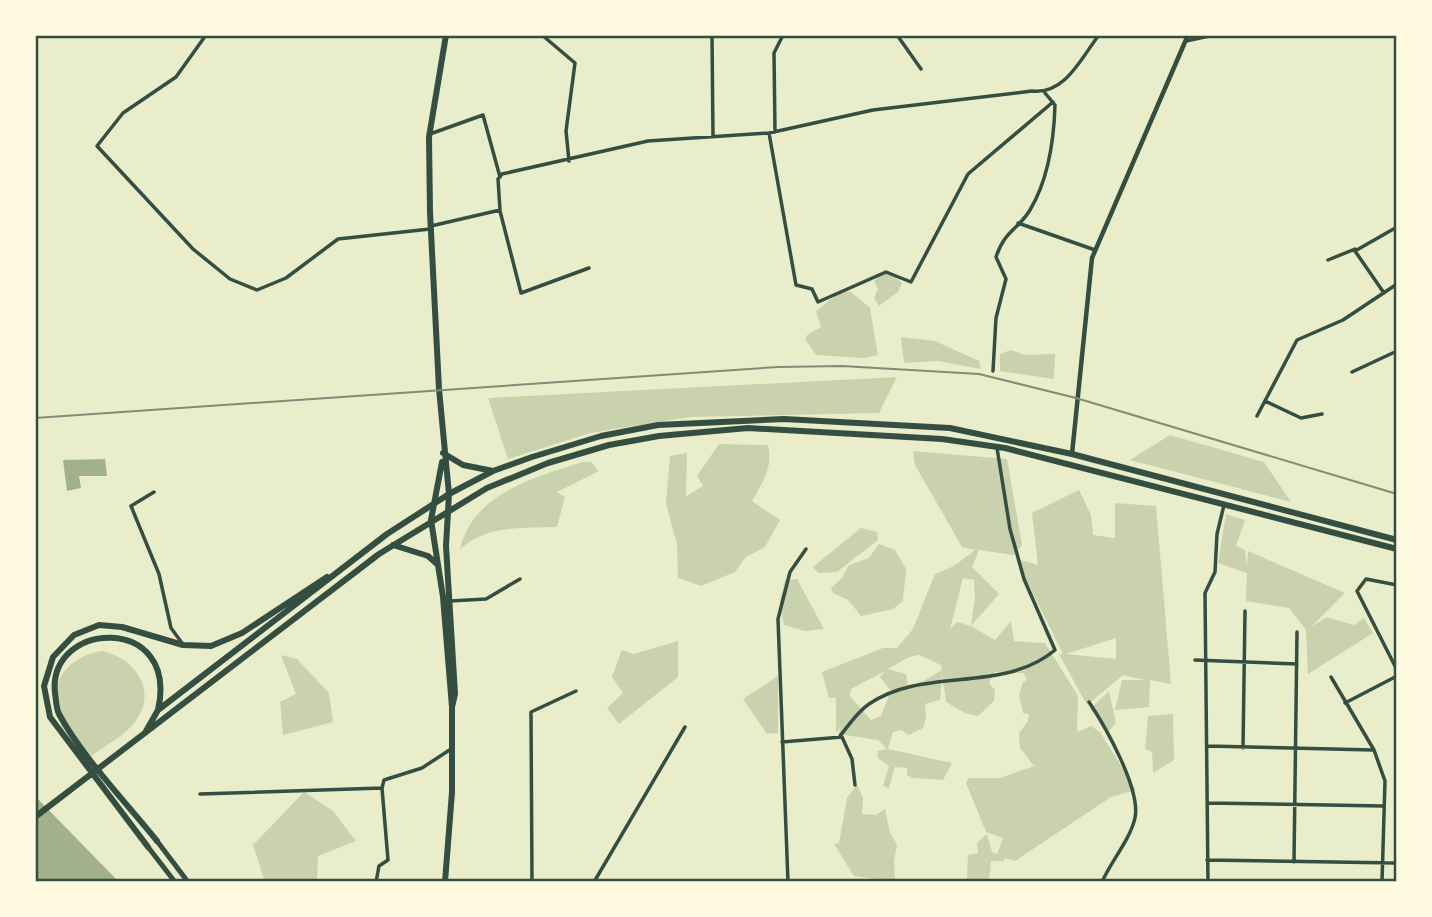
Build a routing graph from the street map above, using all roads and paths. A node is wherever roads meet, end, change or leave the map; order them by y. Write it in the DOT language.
graph roads {
  1 [pos="206,35"];
  2 [pos="446,35"];
  3 [pos="542,35"];
  4 [pos="712,35"];
  5 [pos="783,35"];
  6 [pos="897,35"];
  7 [pos="1099,35"];
  8 [pos="1188,35"];
  9 [pos="1214,35"];
  10 [pos="1185,41"];
  11 [pos="921,69"];
  12 [pos="1045,93"];
  13 [pos="1053,102"];
  14 [pos="772,132"];
  15 [pos="430,134"];
  16 [pos="713,137"];
  17 [pos="569,161"];
  18 [pos="500,177"];
  19 [pos="500,210"];
  20 [pos="1018,223"];
  21 [pos="1397,227"];
  22 [pos="431,228"];
  23 [pos="1357,248"];
  24 [pos="1095,250"];
  25 [pos="1328,260"];
  26 [pos="589,268"];
  27 [pos="1397,285"];
  28 [pos="1384,293"];
  29 [pos="1397,351"];
  30 [pos="993,371"];
  31 [pos="1352,372"];
  32 [pos="1265,401"];
  33 [pos="1322,414"];
  34 [pos="1257,416"];
  35 [pos="997,448"];
  36 [pos="443,453"];
  37 [pos="1072,454"];
  38 [pos="494,471"];
  39 [pos="155,492"];
  40 [pos="449,494"];
  41 [pos="435,503"];
  42 [pos="1224,505"];
  43 [pos="449,510"];
  44 [pos="431,520"];
  45 [pos="1397,540"];
  46 [pos="393,545"];
  47 [pos="1397,549"];
  48 [pos="806,550"];
  49 [pos="346,566"];
  50 [pos="439,566"];
  51 [pos="520,579"];
  52 [pos="1397,585"];
  53 [pos="449,601"];
  54 [pos="1245,611"];
  55 [pos="1297,632"];
  56 [pos="183,645"];
  57 [pos="1195,660"];
  58 [pos="1206,661"];
  59 [pos="1245,664"];
  60 [pos="1297,664"];
  61 [pos="1397,670"];
  62 [pos="1397,676"];
  63 [pos="1331,677"];
  64 [pos="576,691"];
  65 [pos="1089,702"];
  66 [pos="1345,703"];
  67 [pos="452,707"];
  68 [pos="158,710"];
  69 [pos="685,727"];
  70 [pos="143,736"];
  71 [pos="840,736"];
  72 [pos="782,742"];
  73 [pos="1207,746"];
  74 [pos="1243,748"];
  75 [pos="451,749"];
  76 [pos="1296,750"];
  77 [pos="1374,750"];
  78 [pos="855,785"];
  79 [pos="382,788"];
  80 [pos="201,794"];
  81 [pos="1207,803"];
  82 [pos="1295,803"];
  83 [pos="1383,806"];
  84 [pos="35,817"];
  85 [pos="157,841"];
  86 [pos="148,847"];
  87 [pos="1206,860"];
  88 [pos="1294,862"];
  89 [pos="1382,862"];
  90 [pos="1397,863"];
  91 [pos="175,882"];
  92 [pos="188,882"];
  93 [pos="376,882"];
  94 [pos="445,882"];
  95 [pos="532,882"];
  96 [pos="594,882"];
  97 [pos="789,882"];
  98 [pos="1102,882"];
  99 [pos="1208,882"];
  100 [pos="1382,882"];
  1 -- 22 [label="street"];
  2 -- 15 [label="highway"];
  3 -- 17 [label="street"];
  4 -- 16 [label="street"];
  5 -- 14 [label="street"];
  6 -- 11 [label="street"];
  7 -- 12 [label="street"];
  8 -- 10 [label="street"];
  9 -- 10 [label="street"];
  10 -- 24 [label="street"];
  12 -- 13 [label="street"];
  12 -- 14 [label="street"];
  13 -- 14 [label="street"];
  13 -- 20 [label="street"];
  14 -- 16 [label="street"];
  15 -- 18 [label="street"];
  15 -- 22 [label="highway"];
  16 -- 17 [label="street"];
  17 -- 18 [label="street"];
  18 -- 19 [label="street"];
  19 -- 22 [label="street"];
  19 -- 26 [label="street"];
  20 -- 24 [label="street"];
  20 -- 30 [label="street"];
  21 -- 23 [label="street"];
  22 -- 36 [label="highway"];
  23 -- 25 [label="street"];
  23 -- 28 [label="street"];
  24 -- 37 [label="street"];
  27 -- 28 [label="street"];
  28 -- 32 [label="street"];
  29 -- 31 [label="street"];
  32 -- 33 [label="street"];
  32 -- 34 [label="street"];
  35 -- 42 [label="highway"];
  35 -- 43 [label="highway"];
  35 -- 71 [label="street"];
  36 -- 38 [label="highway"];
  36 -- 40 [label="highway"];
  36 -- 41 [label="highway"];
  37 -- 38 [label="highway"];
  37 -- 45 [label="highway"];
  38 -- 40 [label="highway"];
  39 -- 56 [label="street"];
  40 -- 41 [label="highway"];
  40 -- 43 [label="highway"];
  41 -- 44 [label="highway"];
  41 -- 49 [label="highway"];
  42 -- 47 [label="highway"];
  42 -- 58 [label="street"];
  43 -- 44 [label="highway"];
  43 -- 53 [label="highway"];
  44 -- 46 [label="highway"];
  44 -- 50 [label="highway"];
  46 -- 50 [label="highway"];
  46 -- 70 [label="highway"];
  48 -- 72 [label="street"];
  49 -- 56 [label="highway"];
  49 -- 68 [label="highway"];
  50 -- 67 [label="highway"];
  51 -- 53 [label="street"];
  52 -- 61 [label="street"];
  53 -- 67 [label="highway"];
  54 -- 59 [label="street"];
  55 -- 60 [label="street"];
  56 -- 86 [label="highway"];
  57 -- 58 [label="street"];
  58 -- 59 [label="street"];
  58 -- 73 [label="street"];
  59 -- 60 [label="street"];
  59 -- 74 [label="street"];
  60 -- 76 [label="street"];
  62 -- 66 [label="street"];
  63 -- 66 [label="street"];
  64 -- 95 [label="street"];
  65 -- 98 [label="street"];
  66 -- 77 [label="street"];
  67 -- 75 [label="highway"];
  68 -- 70 [label="highway"];
  68 -- 85 [label="highway"];
  69 -- 96 [label="street"];
  70 -- 84 [label="highway"];
  71 -- 72 [label="street"];
  71 -- 78 [label="street"];
  72 -- 97 [label="street"];
  73 -- 74 [label="street"];
  73 -- 81 [label="street"];
  74 -- 76 [label="street"];
  75 -- 79 [label="street"];
  75 -- 94 [label="highway"];
  76 -- 77 [label="street"];
  76 -- 82 [label="street"];
  77 -- 83 [label="street"];
  79 -- 80 [label="street"];
  79 -- 93 [label="street"];
  81 -- 82 [label="street"];
  81 -- 87 [label="street"];
  82 -- 83 [label="street"];
  82 -- 88 [label="street"];
  83 -- 89 [label="street"];
  85 -- 92 [label="main road"];
  86 -- 91 [label="main road"];
  87 -- 88 [label="street"];
  87 -- 99 [label="street"];
  88 -- 89 [label="street"];
  89 -- 90 [label="street"];
  89 -- 100 [label="street"];
}
